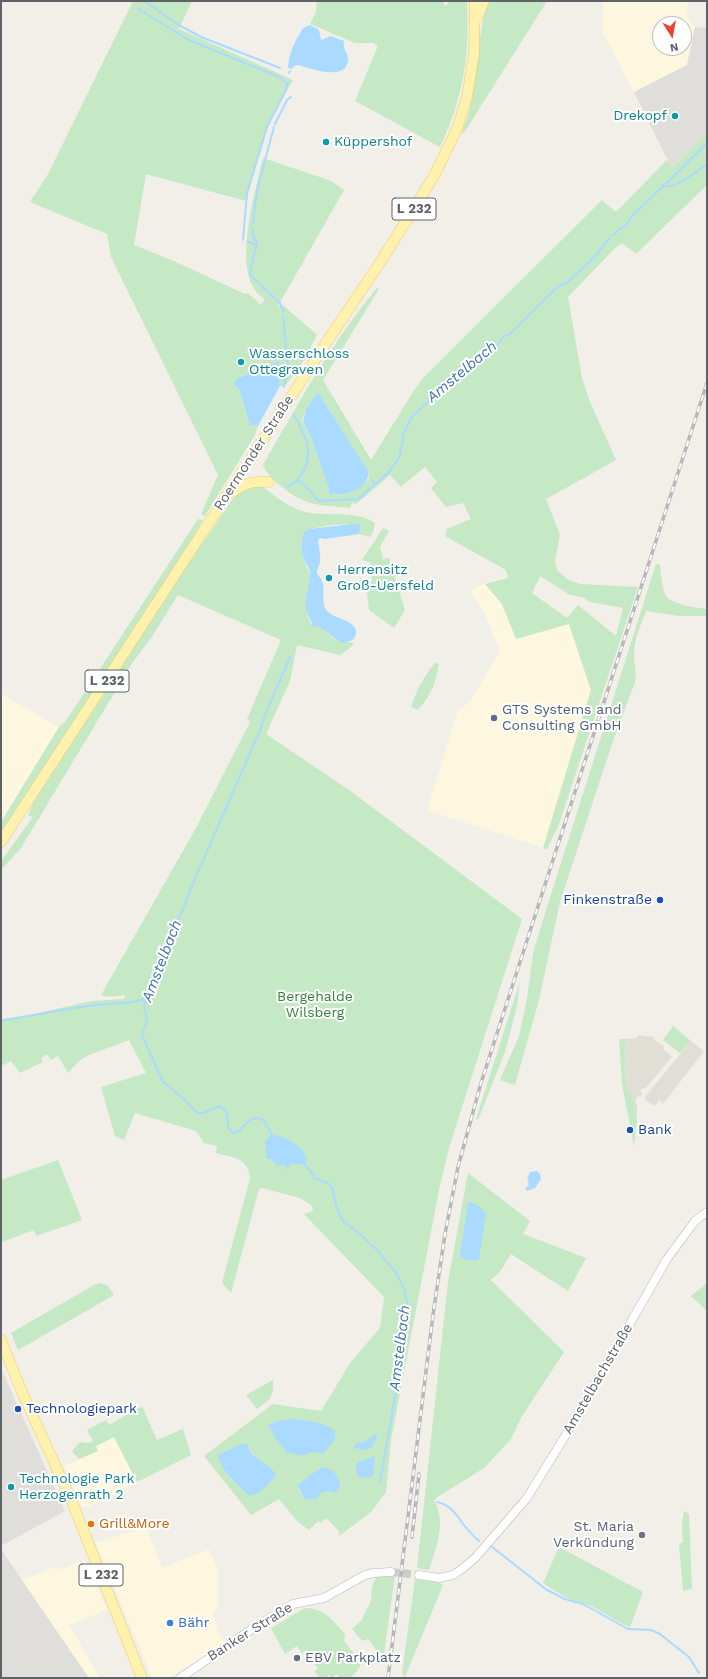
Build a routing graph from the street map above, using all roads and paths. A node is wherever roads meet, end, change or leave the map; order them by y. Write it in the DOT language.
graph roads {
  1 [pos="475,1"];
  2 [pos="484,1"];
  3 [pos="475,22"];
  4 [pos="269,482"];
  5 [pos="226,496"];
  6 [pos="1,842"];
  7 [pos="707,1212"];
  8 [pos="1,1340"];
  9 [pos="391,1572"];
  10 [pos="419,1575"];
  11 [pos="142,1678"];
  12 [pos="180,1678"];
  1 -- 3 [label="main road, Roermonder Straße / L 232"];
  2 -- 3 [label="main road"];
  3 -- 5 [label="main road, Roermonder Straße / L 232"];
  4 -- 5 [label="main road"];
  5 -- 6 [label="main road, Roermonder Straße / L 232"];
  7 -- 10 [label="street, Amstelbachstraße"];
  8 -- 11 [label="main road, L 232"];
  9 -- 12 [label="street, Banker Straße"];
}
